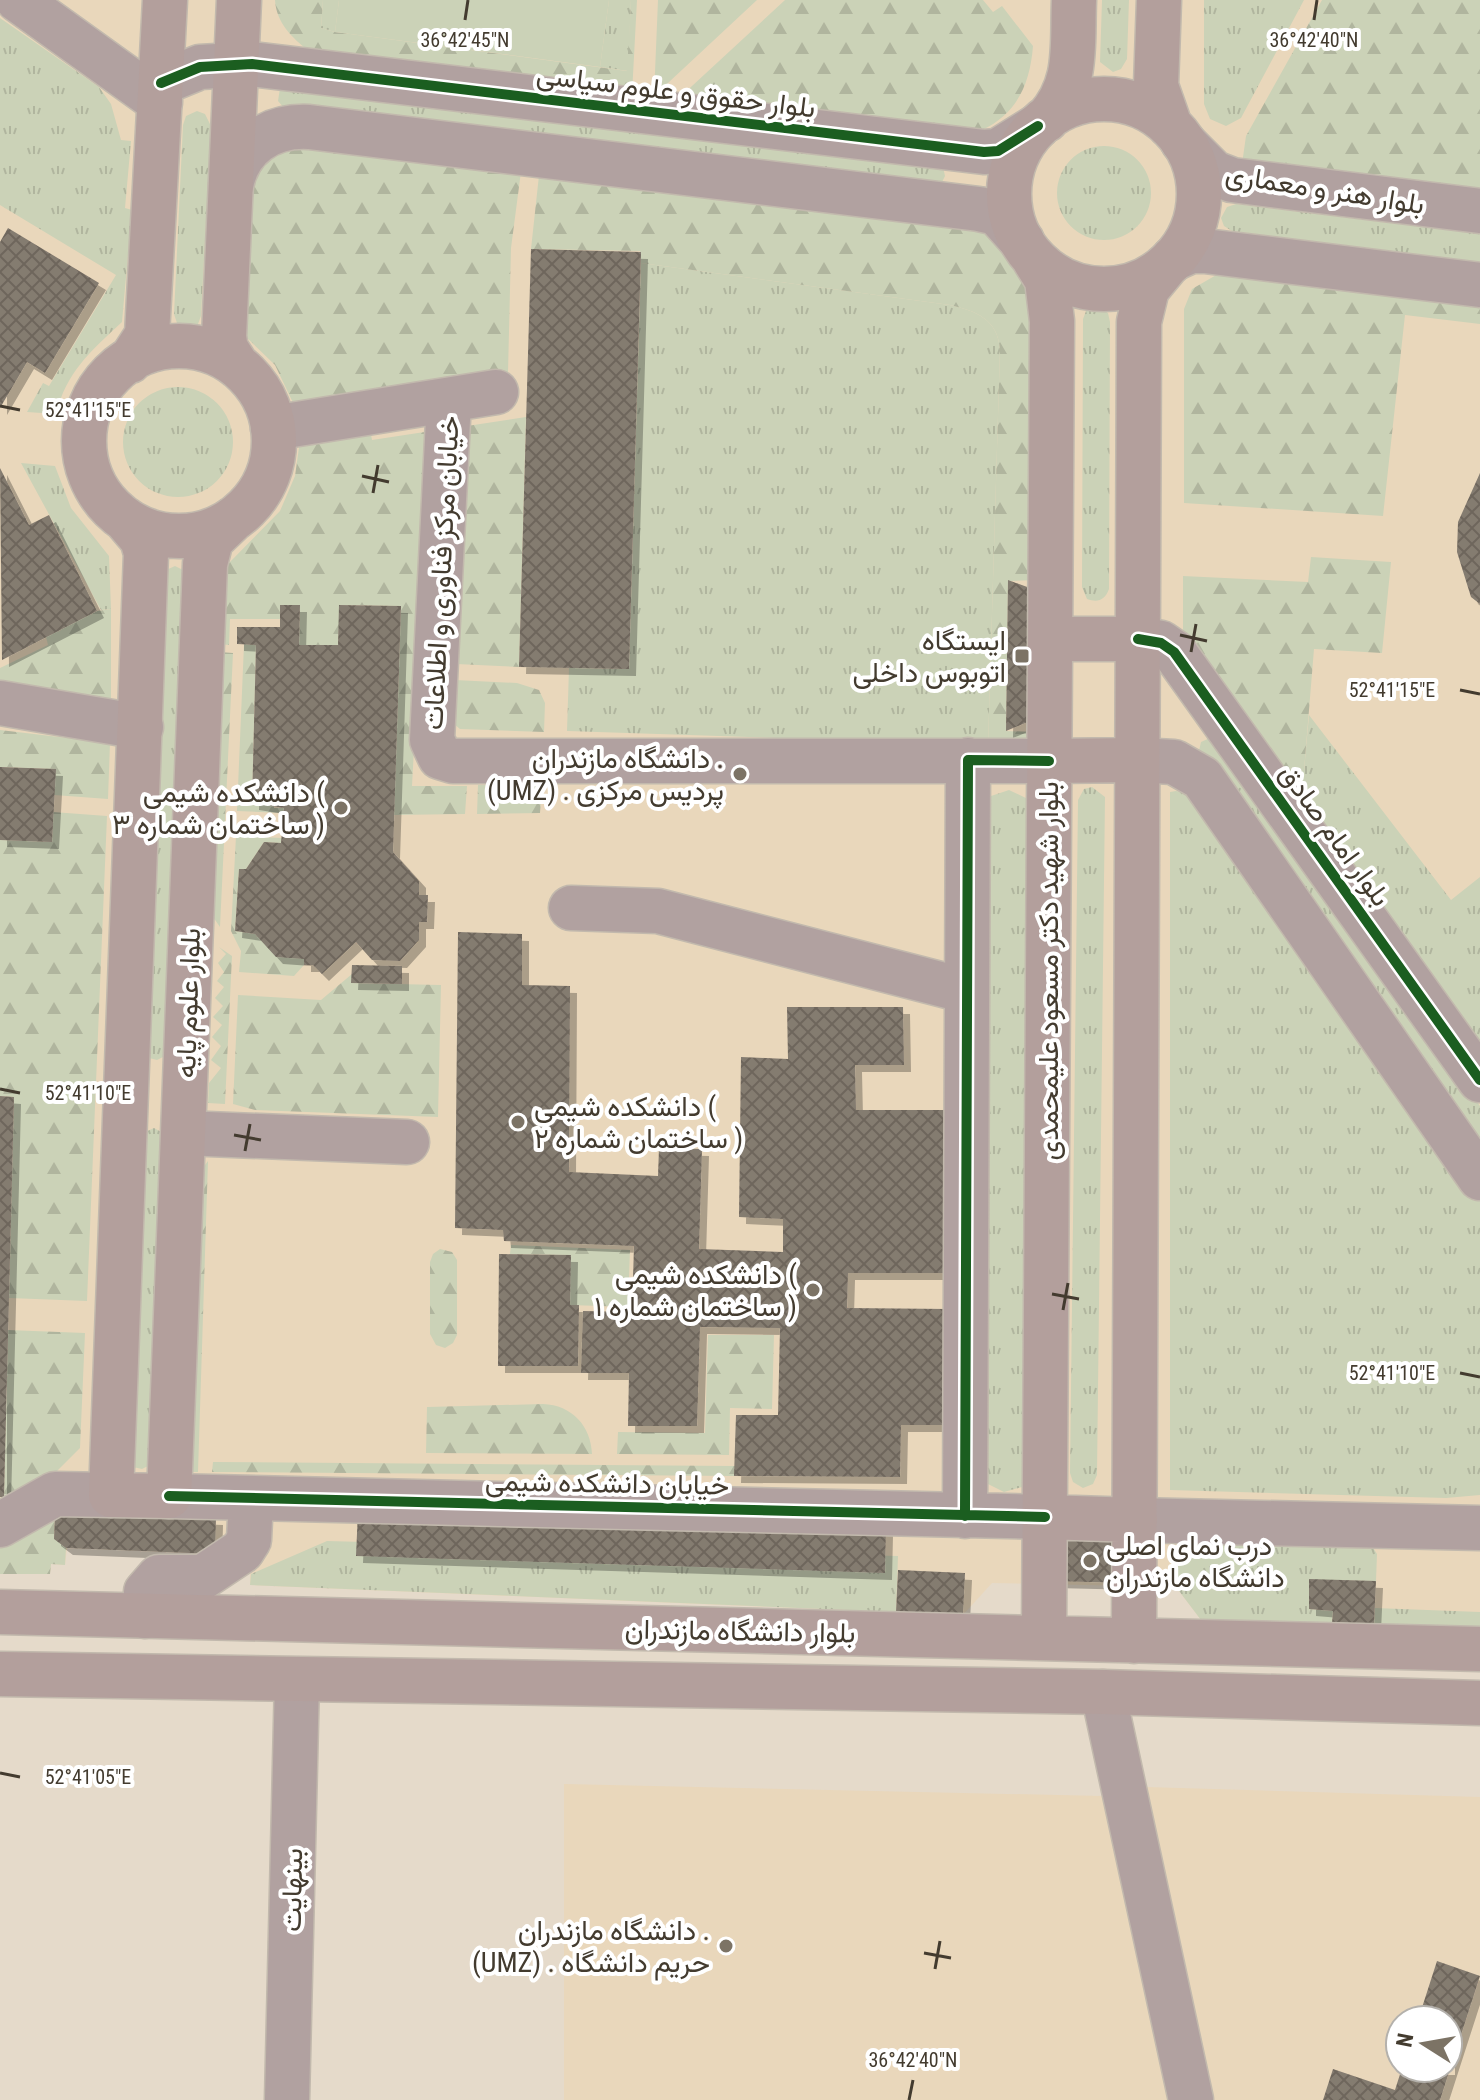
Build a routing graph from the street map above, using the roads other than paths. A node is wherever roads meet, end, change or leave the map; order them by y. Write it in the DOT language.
graph roads {
  1 [pos="18,0"];
  2 [pos="165,0"];
  3 [pos="239,0"];
  4 [pos="1074,0"];
  5 [pos="1159,0"];
  6 [pos="236,64"];
  7 [pos="160,92"];
  8 [pos="1042,123"];
  9 [pos="1176,134"];
  10 [pos="231,186"];
  11 [pos="1480,211"];
  12 [pos="1028,250"];
  13 [pos="1170,262"];
  14 [pos="1480,285"];
  15 [pos="130,361"];
  16 [pos="237,366"];
  17 [pos="496,392"];
  18 [pos="449,400"];
  19 [pos="273,428"];
  20 [pos="125,519"];
  21 [pos="233,519"];
  22 [pos="1050,639"];
  23 [pos="1138,639"];
  24 [pos="0,703"];
  25 [pos="141,727"];
  26 [pos="968,760"];
  27 [pos="1137,760"];
  28 [pos="1049,761"];
  29 [pos="571,908"];
  30 [pos="967,991"];
  31 [pos="1480,1080"];
  32 [pos="126,1093"];
  33 [pos="184,1114"];
  34 [pos="407,1142"];
  35 [pos="1480,1178"];
  36 [pos="111,1495"];
  37 [pos="169,1496"];
  38 [pos="251,1498"];
  39 [pos="965,1516"];
  40 [pos="1045,1517"];
  41 [pos="1135,1520"];
  42 [pos="0,1525"];
  43 [pos="1480,1528"];
  44 [pos="0,1612"];
  45 [pos="145,1616"];
  46 [pos="1044,1638"];
  47 [pos="1134,1641"];
  48 [pos="1480,1649"];
  49 [pos="0,1674"];
  50 [pos="297,1680"];
  51 [pos="1103,1692"];
  52 [pos="1480,1703"];
  53 [pos="287,2100"];
  54 [pos="1191,2100"];
  1 -- 7 [label="street"];
  2 -- 7 [label="main road"];
  3 -- 6 [label="main road"];
  4 -- 8 [label="main road"];
  5 -- 9 [label="main road"];
  6 -- 7 [label="street, بلوار حقوق و علوم سیاسی"];
  6 -- 8 [label="street, بلوار حقوق و علوم سیاسی"];
  6 -- 10 [label="main road"];
  7 -- 15 [label="main road"];
  8 -- 9 [label="main road"];
  8 -- 12 [label="main road"];
  9 -- 11 [label="street, بلوار هنر و معماری"];
  9 -- 13 [label="main road"];
  10 -- 12 [label="street"];
  10 -- 16 [label="main road"];
  12 -- 13 [label="main road"];
  12 -- 22 [label="main road, بلوار شهید دکتر مسعود علیمحمدی"];
  13 -- 14 [label="street"];
  13 -- 23 [label="main road"];
  15 -- 16 [label="main road"];
  15 -- 20 [label="main road"];
  16 -- 19 [label="main road"];
  17 -- 18 [label="street, خیابان مرکز فناوری و اطلاعات"];
  18 -- 19 [label="street, خیابان مرکز فناوری و اطلاعات"];
  18 -- 26 [label="street, خیابان مرکز فناوری و اطلاعات"];
  19 -- 21 [label="main road"];
  20 -- 21 [label="main road"];
  20 -- 25 [label="main road, بلوار علوم پایه"];
  21 -- 33 [label="main road, بلوار علوم پایه"];
  22 -- 23 [label="main road"];
  22 -- 28 [label="main road, بلوار شهید دکتر مسعود علیمحمدی"];
  23 -- 27 [label="main road"];
  23 -- 31 [label="street, بلوار امام صادق"];
  24 -- 25 [label="street"];
  25 -- 32 [label="main road, بلوار علوم پایه"];
  26 -- 28 [label="street, خیابان مرکز فناوری و اطلاعات"];
  26 -- 30 [label="street"];
  27 -- 28 [label="main road"];
  27 -- 35 [label="street"];
  27 -- 41 [label="main road"];
  28 -- 40 [label="main road, بلوار شهید دکتر مسعود علیمحمدی"];
  29 -- 30 [label="street"];
  30 -- 39 [label="street"];
  32 -- 33 [label="main road"];
  32 -- 36 [label="main road, بلوار علوم پایه"];
  33 -- 34 [label="street"];
  33 -- 37 [label="main road, بلوار علوم پایه"];
  36 -- 37 [label="main road"];
  36 -- 42 [label="street"];
  37 -- 38 [label="street, خیابان دانشکده شیمی"];
  38 -- 39 [label="street, خیابان دانشکده شیمی"];
  38 -- 45 [label="street"];
  39 -- 40 [label="street, خیابان دانشکده شیمی"];
  40 -- 41 [label="main road"];
  40 -- 46 [label="main road, بلوار شهید دکتر مسعود علیمحمدی"];
  41 -- 43 [label="street"];
  41 -- 47 [label="main road"];
  44 -- 45 [label="main road, بلوار دانشگاه مازندران"];
  45 -- 46 [label="main road, بلوار دانشگاه مازندران"];
  46 -- 47 [label="main road, بلوار دانشگاه مازندران"];
  47 -- 48 [label="main road, بلوار دانشگاه مازندران"];
  49 -- 50 [label="main road, بلوار دانشگاه مازندران"];
  50 -- 51 [label="main road, بلوار دانشگاه مازندران"];
  50 -- 53 [label="street, بینهایت"];
  51 -- 52 [label="main road, بلوار دانشگاه مازندران"];
  51 -- 54 [label="street"];
}
